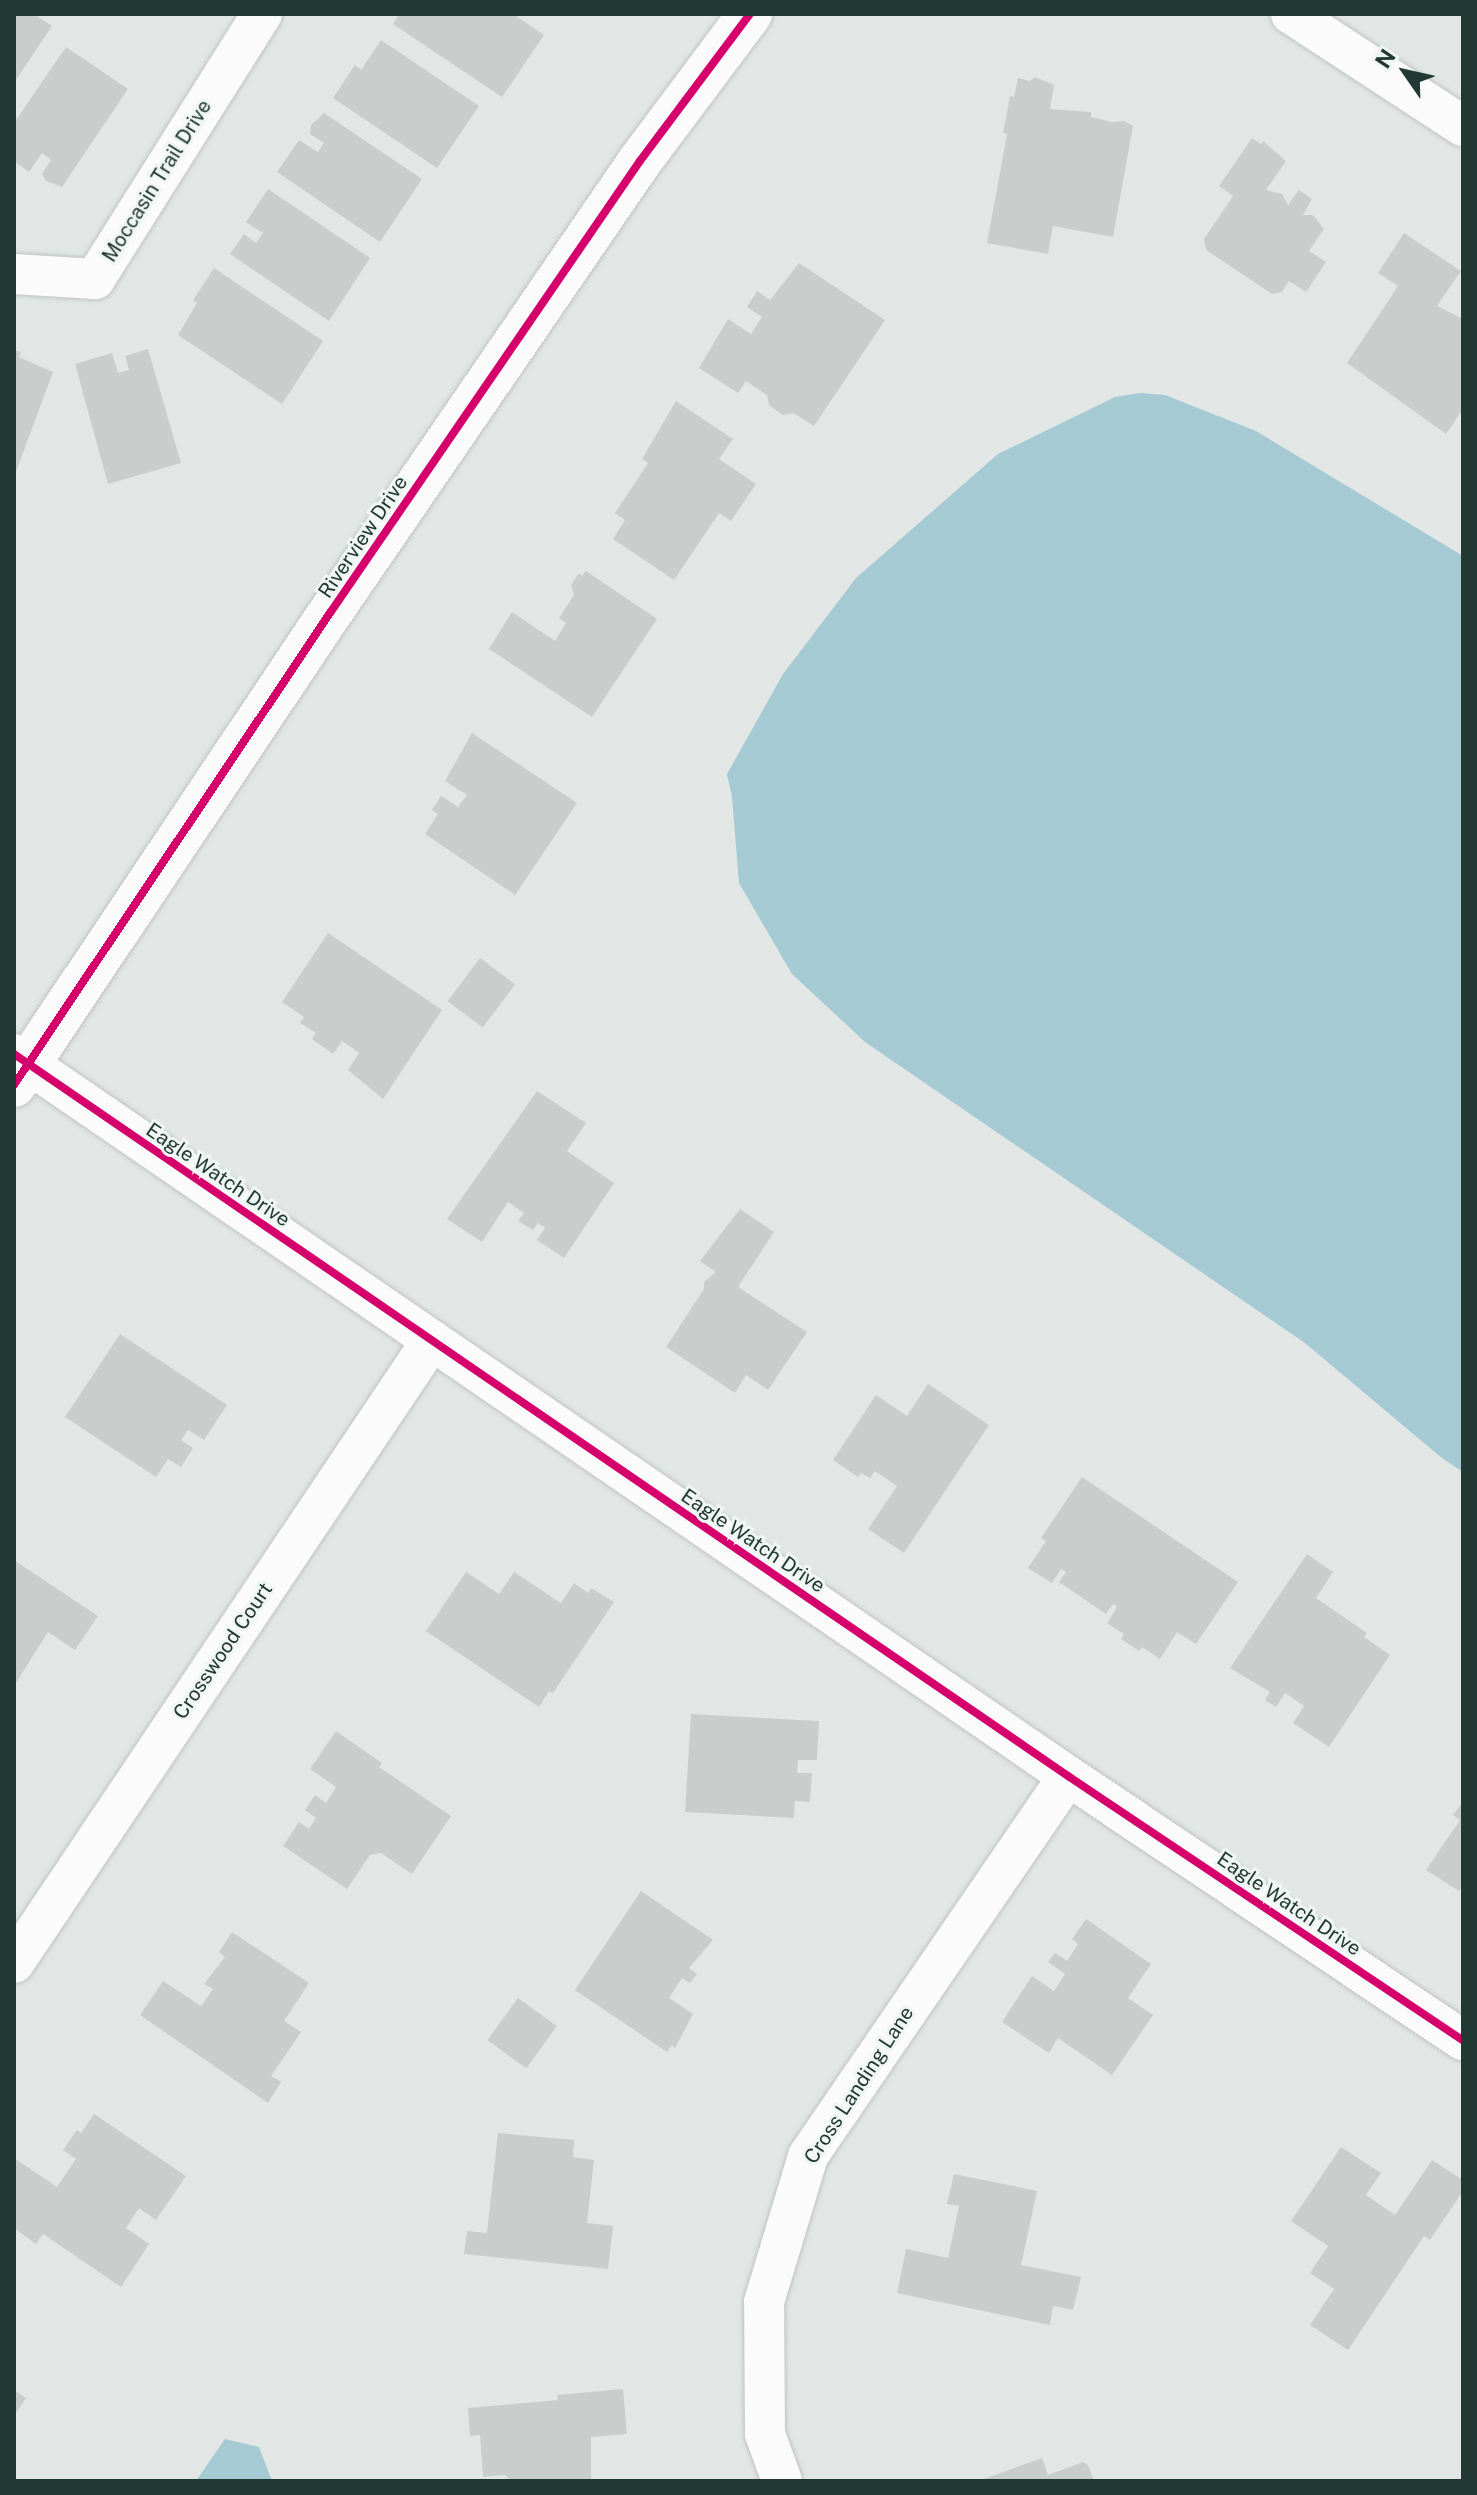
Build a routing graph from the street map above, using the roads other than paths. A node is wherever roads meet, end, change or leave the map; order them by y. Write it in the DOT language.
graph roads {
  1 [pos="262,14"];
  2 [pos="750,14"];
  3 [pos="1291,14"];
  4 [pos="1463,126"];
  5 [pos="14,274"];
  6 [pos="19,1068"];
  7 [pos="432,1340"];
  8 [pos="1068,1776"];
  9 [pos="14,1963"];
  10 [pos="1463,2040"];
  11 [pos="782,2481"];
  1 -- 5 [label="street, Moccasin Trail Drive"];
  2 -- 6 [label="street, Riverview Drive"];
  3 -- 4 [label="street"];
  6 -- 7 [label="street, Eagle Watch Drive"];
  7 -- 8 [label="street, Eagle Watch Drive"];
  7 -- 9 [label="street, Crosswood Court"];
  8 -- 10 [label="street, Eagle Watch Drive"];
  8 -- 11 [label="street, Cross Landing Lane"];
}
